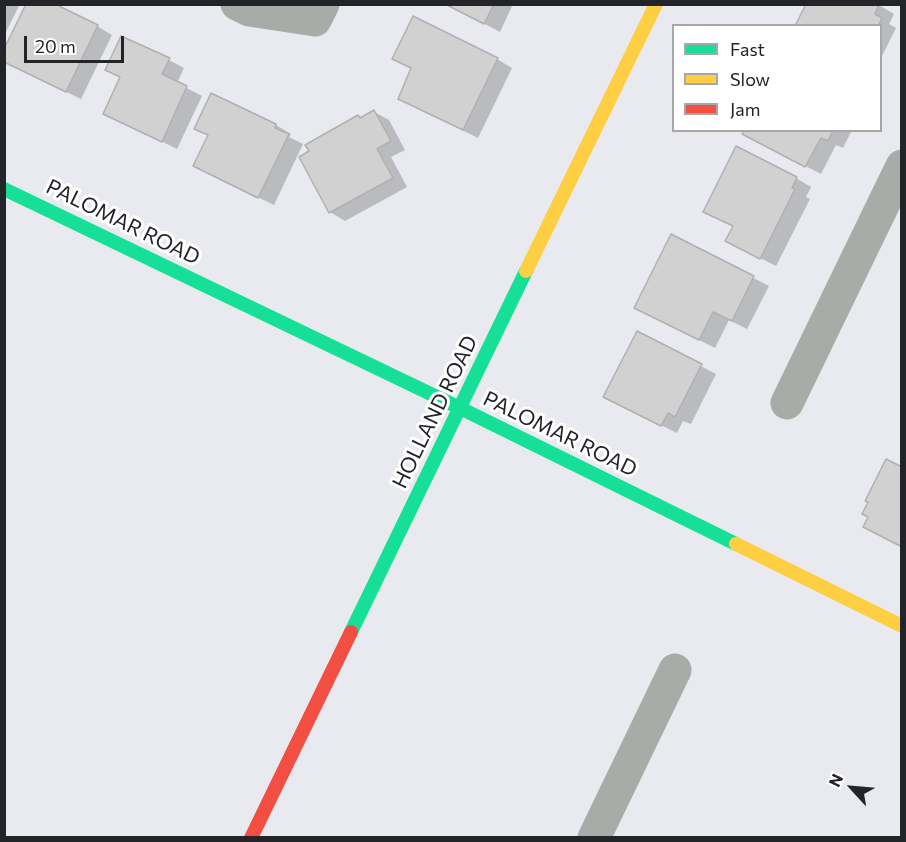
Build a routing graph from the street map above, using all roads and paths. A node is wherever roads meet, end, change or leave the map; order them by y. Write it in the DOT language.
graph roads {
  1 [pos="237,4"];
  2 [pos="323,4"];
  3 [pos="656,4"];
  4 [pos="902,166"];
  5 [pos="4,189"];
  6 [pos="787,403"];
  7 [pos="460,408"];
  8 [pos="902,626"];
  9 [pos="675,670"];
  10 [pos="251,837"];
  11 [pos="594,837"];
  1 -- 2 [label="street"];
  3 -- 7 [label="street, HOLLAND ROAD"];
  4 -- 6 [label="street"];
  5 -- 7 [label="street, PALOMAR ROAD"];
  7 -- 8 [label="street, PALOMAR ROAD"];
  7 -- 10 [label="street, HOLLAND ROAD"];
  9 -- 11 [label="street"];
}
